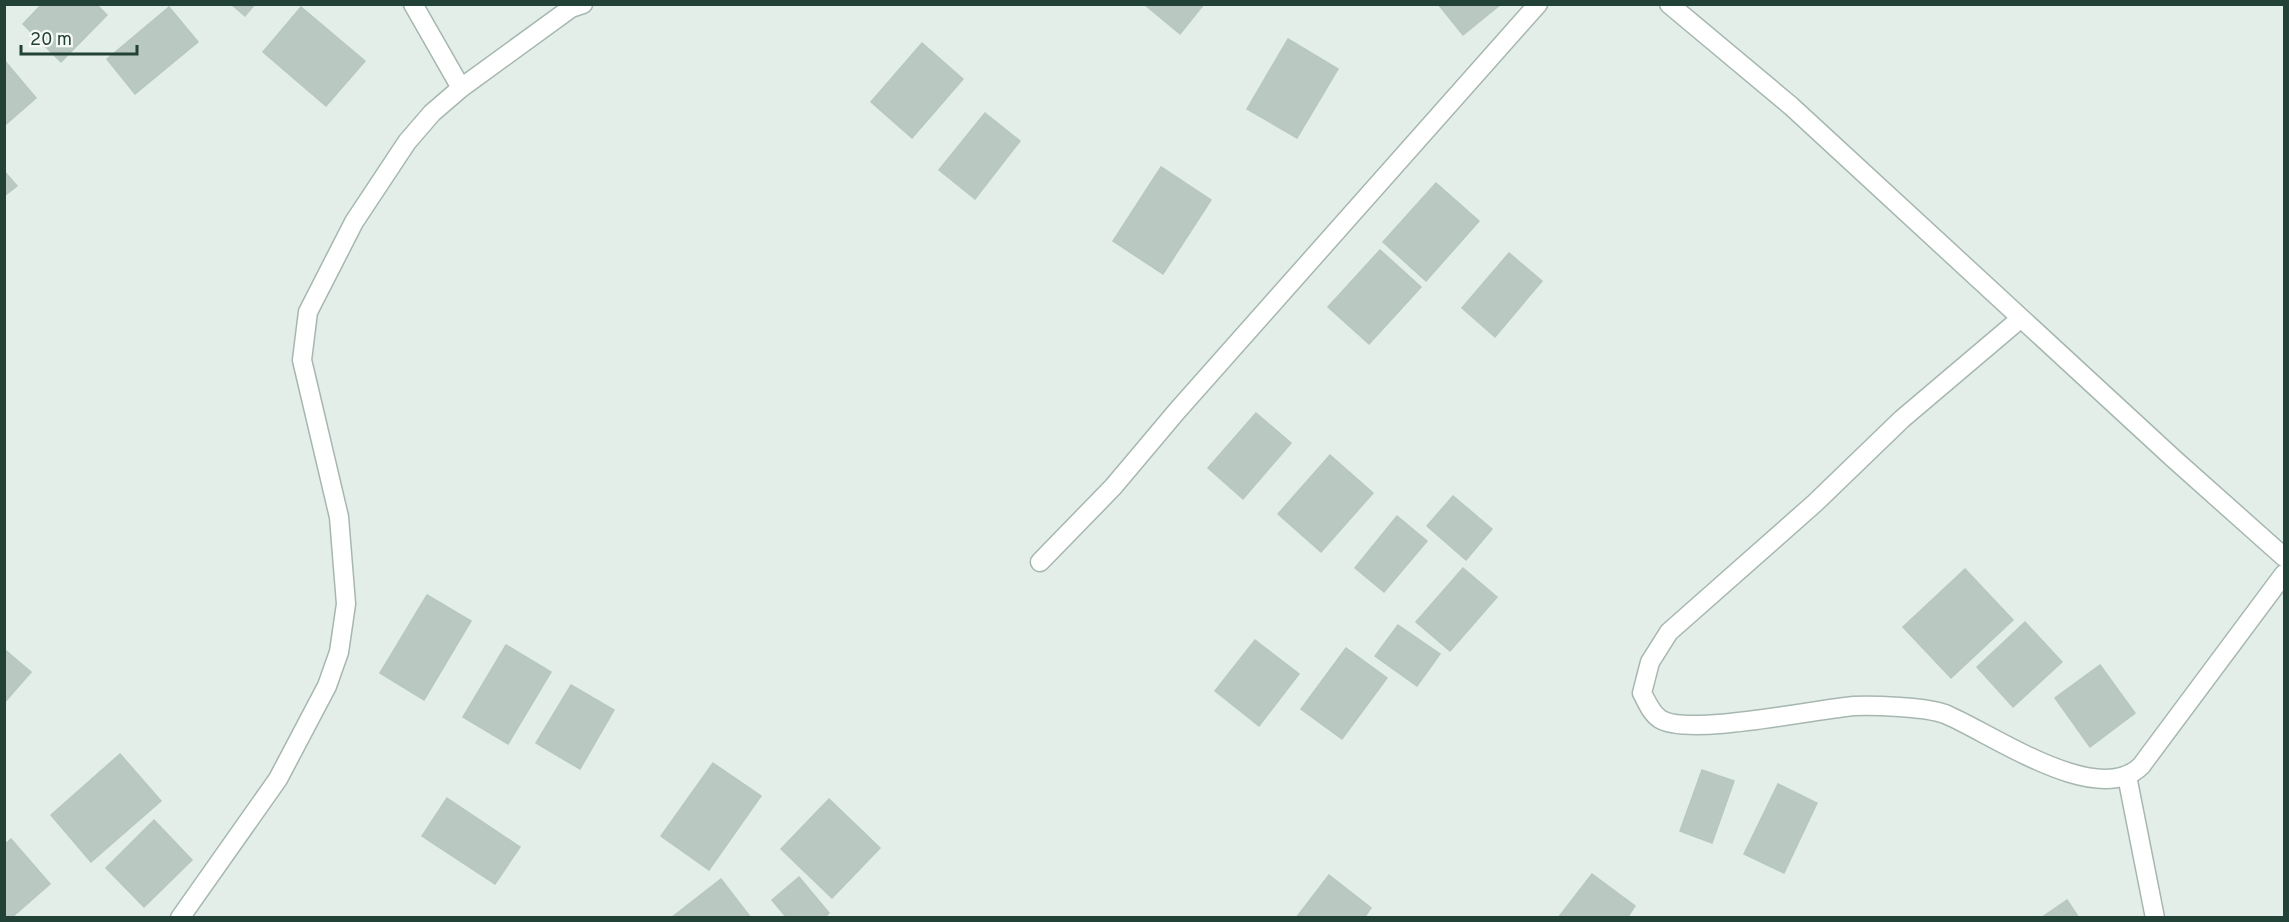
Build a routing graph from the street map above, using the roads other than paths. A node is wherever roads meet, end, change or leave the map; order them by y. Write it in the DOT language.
graph roads {
  1 [pos="413,4"];
  2 [pos="583,4"];
  3 [pos="1538,4"];
  4 [pos="1669,4"];
  5 [pos="461,88"];
  6 [pos="2020,319"];
  7 [pos="2284,556"];
  8 [pos="1040,561"];
  9 [pos="2284,574"];
  10 [pos="2127,776"];
  11 [pos="180,918"];
  12 [pos="2155,918"];
  1 -- 5 [label="street"];
  2 -- 5 [label="street"];
  3 -- 8 [label="street"];
  4 -- 6 [label="street"];
  5 -- 11 [label="street"];
  6 -- 7 [label="street"];
  6 -- 10 [label="street"];
  9 -- 10 [label="street"];
  10 -- 12 [label="street"];
}
